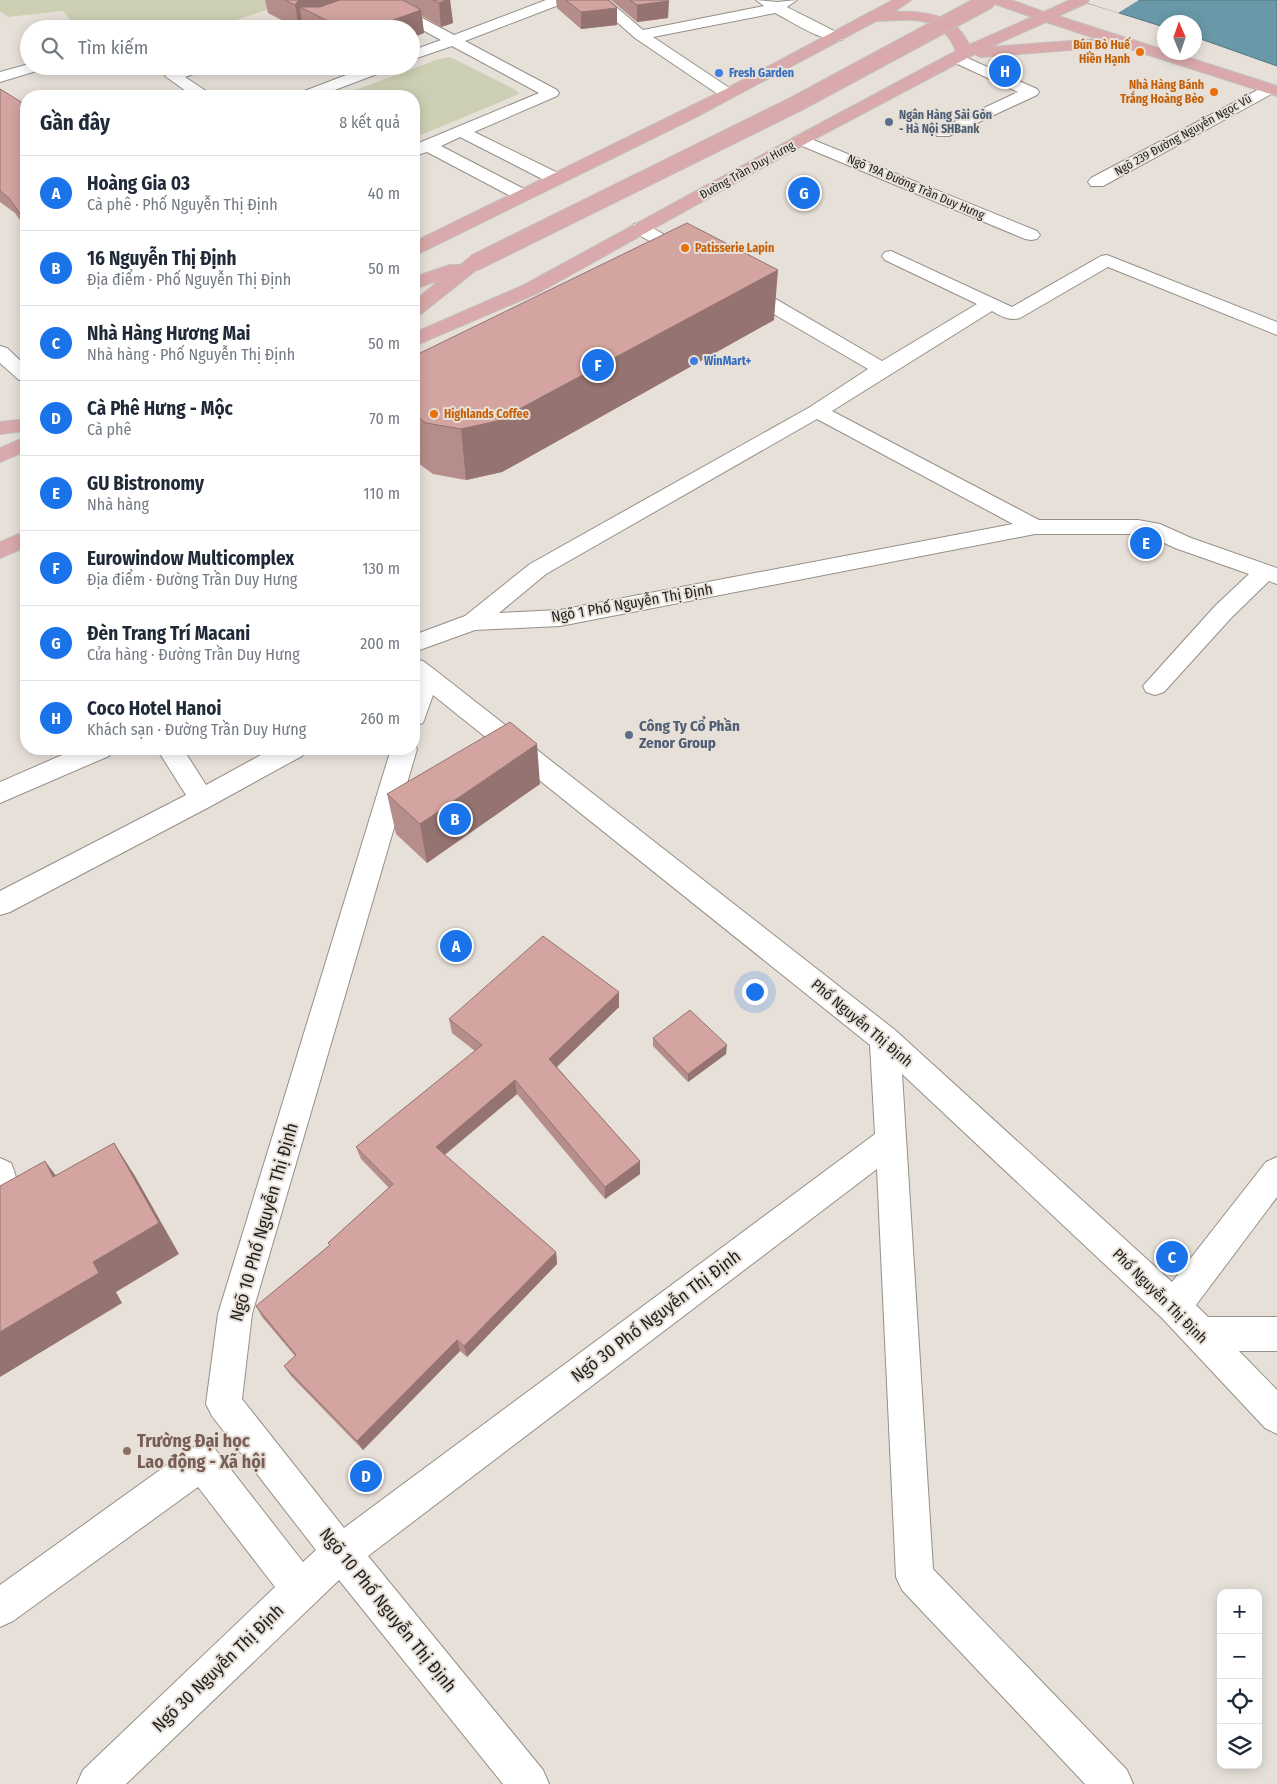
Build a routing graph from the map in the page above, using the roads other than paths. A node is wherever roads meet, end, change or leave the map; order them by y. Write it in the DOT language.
graph roads {
  1 [pos="559,0"];
  2 [pos="599,0"];
  3 [pos="790,0"];
  4 [pos="904,0"];
  5 [pos="989,0"];
  6 [pos="997,0"];
  7 [pos="1081,0"];
  8 [pos="769,4"];
  9 [pos="373,6"];
  10 [pos="875,8"];
  11 [pos="1045,16"];
  12 [pos="415,20"];
  13 [pos="420,23"];
  14 [pos="640,35"];
  15 [pos="837,37"];
  16 [pos="453,40"];
  17 [pos="1123,42"];
  18 [pos="420,53"];
  19 [pos="960,56"];
  20 [pos="20,71"];
  21 [pos="176,75"];
  22 [pos="361,75"];
  23 [pos="0,77"];
  24 [pos="194,90"];
  25 [pos="321,90"];
  26 [pos="1273,90"];
  27 [pos="728,94"];
  28 [pos="460,131"];
  29 [pos="943,133"];
  30 [pos="801,140"];
  31 [pos="420,148"];
  32 [pos="556,179"];
  33 [pos="1097,182"];
  34 [pos="522,195"];
  35 [pos="640,228"];
  36 [pos="1031,235"];
  37 [pos="420,246"];
  38 [pos="891,256"];
  39 [pos="474,263"];
  40 [pos="706,266"];
  41 [pos="420,281"];
  42 [pos="730,281"];
  43 [pos="990,304"];
  44 [pos="420,305"];
  45 [pos="1277,329"];
  46 [pos="420,337"];
  47 [pos="0,352"];
  48 [pos="882,369"];
  49 [pos="20,370"];
  50 [pos="817,411"];
  51 [pos="20,426"];
  52 [pos="0,428"];
  53 [pos="20,446"];
  54 [pos="0,456"];
  55 [pos="1035,527"];
  56 [pos="20,541"];
  57 [pos="0,551"];
  58 [pos="1271,575"];
  59 [pos="473,622"];
  60 [pos="420,642"];
  61 [pos="420,677"];
  62 [pos="1154,686"];
  63 [pos="86,755"];
  64 [pos="174,755"];
  65 [pos="282,755"];
  66 [pos="402,755"];
  67 [pos="0,793"];
  68 [pos="202,798"];
  69 [pos="0,904"];
  70 [pos="885,1039"];
  71 [pos="891,1140"];
  72 [pos="1277,1172"];
  73 [pos="1174,1306"];
  74 [pos="1199,1334"];
  75 [pos="1277,1334"];
  76 [pos="1277,1416"];
  77 [pos="341,1553"];
  78 [pos="300,1589"];
  79 [pos="0,1608"];
  80 [pos="97,1784"];
  81 [pos="529,1784"];
  82 [pos="1114,1784"];
  1 -- 16 [label="street"];
  2 -- 14 [label="street"];
  3 -- 8 [label="street"];
  4 -- 10 [label="main road"];
  5 -- 39 [label="main road, bridge"];
  6 -- 11 [label="main road"];
  7 -- 11 [label="main road, Đường Trần Duy Hưng"];
  8 -- 14 [label="street"];
  8 -- 15 [label="street"];
  9 -- 12 [label="street"];
  10 -- 15 [label="main road"];
  10 -- 19 [label="main road"];
  11 -- 17 [label="main road"];
  11 -- 19 [label="main road, Đường Trần Duy Hưng"];
  13 -- 16 [label="street"];
  14 -- 27 [label="street"];
  15 -- 27 [label="main road"];
  16 -- 18 [label="street"];
  16 -- 28 [label="street"];
  17 -- 19 [label="main road"];
  17 -- 26 [label="main road"];
  19 -- 29 [label="street"];
  19 -- 30 [label="main road, Đường Trần Duy Hưng"];
  20 -- 23 [label="street"];
  21 -- 24 [label="street"];
  22 -- 25 [label="street"];
  26 -- 33 [label="street, Ngõ 239 Đường Nguyễn Ngọc Vũ"];
  27 -- 32 [label="main road"];
  28 -- 31 [label="street"];
  28 -- 32 [label="street"];
  30 -- 35 [label="main road, Đường Trần Duy Hưng"];
  30 -- 36 [label="street, Ngõ 19A Đường Trần Duy Hưng"];
  31 -- 34 [label="street"];
  32 -- 34 [label="main road"];
  34 -- 37 [label="main road"];
  35 -- 40 [label="street"];
  35 -- 46 [label="main road, Đường Trần Duy Hưng"];
  38 -- 43 [label="street"];
  39 -- 41 [label="main road"];
  39 -- 44 [label="main road"];
  42 -- 48 [label="street"];
  43 -- 45 [label="street"];
  43 -- 48 [label="street"];
  47 -- 49 [label="street"];
  48 -- 50 [label="street"];
  50 -- 55 [label="street"];
  50 -- 59 [label="street"];
  51 -- 52 [label="main road"];
  53 -- 54 [label="main road"];
  55 -- 58 [label="street, Ngõ 1 Phố Nguyễn Thị Định"];
  55 -- 59 [label="street, Ngõ 1 Phố Nguyễn Thị Định"];
  56 -- 57 [label="main road"];
  58 -- 62 [label="street, Ngõ 1 Phố Nguyễn Thị Định"];
  59 -- 60 [label="street"];
  61 -- 70 [label="street, Phố Nguyễn Thị Định"];
  63 -- 67 [label="street"];
  64 -- 68 [label="street"];
  65 -- 68 [label="street"];
  66 -- 77 [label="street, Ngõ 10 Phố Nguyễn Thị Định"];
  68 -- 69 [label="street"];
  70 -- 71 [label="street"];
  70 -- 73 [label="street, Phố Nguyễn Thị Định"];
  71 -- 77 [label="street, Ngõ 30 Phố Nguyễn Thị Định"];
  71 -- 82 [label="street"];
  72 -- 73 [label="street"];
  73 -- 74 [label="street, Phố Nguyễn Thị Định"];
  74 -- 75 [label="street"];
  74 -- 76 [label="street, Phố Nguyễn Thị Định"];
  77 -- 78 [label="street, Ngõ 30 Nguyễn Thị Định"];
  77 -- 81 [label="street, Ngõ 10 Phố Nguyễn Thị Định"];
  78 -- 79 [label="street"];
  78 -- 80 [label="street, Ngõ 30 Nguyễn Thị Định"];
}
